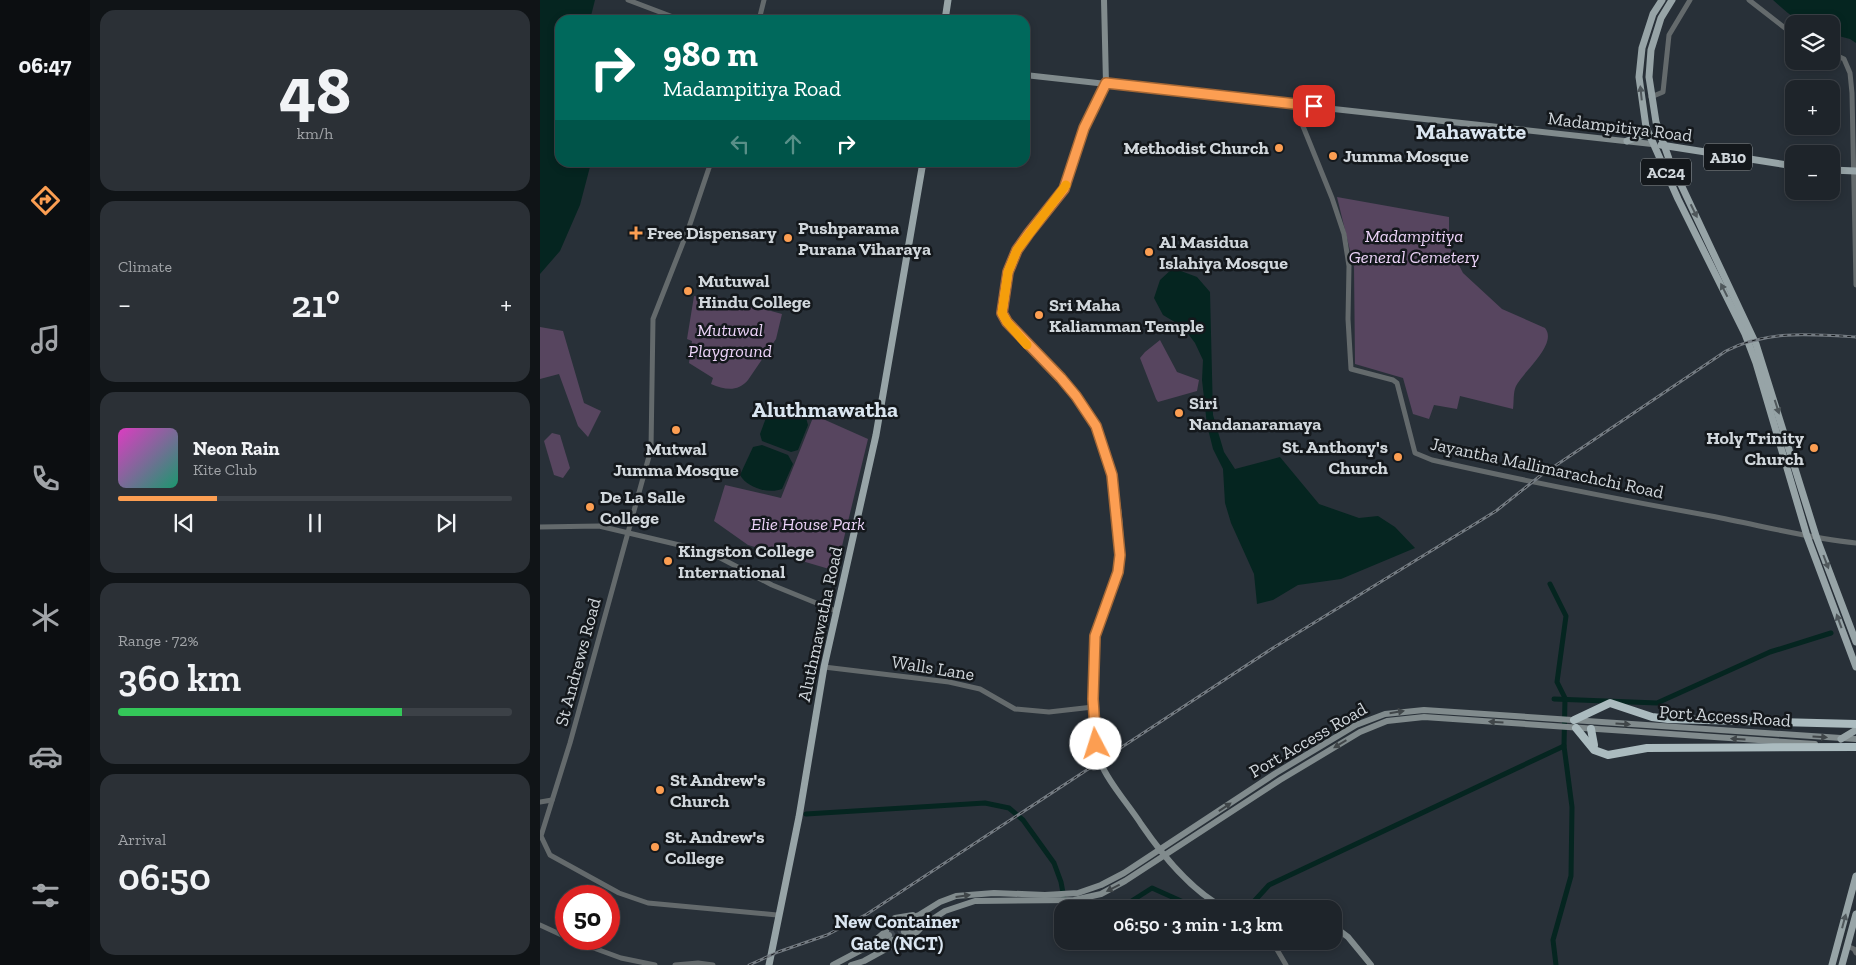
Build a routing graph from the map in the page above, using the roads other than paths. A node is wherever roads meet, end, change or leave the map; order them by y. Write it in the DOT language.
graph roads {
  1 [pos="628,0"];
  2 [pos="764,0"];
  3 [pos="948,0"];
  4 [pos="1104,0"];
  5 [pos="1662,0"];
  6 [pos="1672,0"];
  7 [pos="1690,0"];
  8 [pos="1749,0"];
  9 [pos="668,15"];
  10 [pos="760,15"];
  11 [pos="946,15"];
  12 [pos="1785,28"];
  13 [pos="1840,56"];
  14 [pos="1030,75"];
  15 [pos="1106,83"];
  16 [pos="1651,97"];
  17 [pos="1294,104"];
  18 [pos="1646,127"];
  19 [pos="1627,141"];
  20 [pos="1652,144"];
  21 [pos="1663,146"];
  22 [pos="1677,148"];
  23 [pos="1669,159"];
  24 [pos="1785,165"];
  25 [pos="709,167"];
  26 [pos="922,167"];
  27 [pos="1840,170"];
  28 [pos="1855,171"];
  29 [pos="1856,285"];
  30 [pos="1748,332"];
  31 [pos="1792,470"];
  32 [pos="540,527"];
  33 [pos="628,532"];
  34 [pos="1807,536"];
  35 [pos="1817,539"];
  36 [pos="1856,543"];
  37 [pos="836,610"];
  38 [pos="1856,642"];
  39 [pos="824,667"];
  40 [pos="1856,667"];
  41 [pos="1093,707"];
  42 [pos="1594,711"];
  43 [pos="1575,724"];
  44 [pos="1856,724"];
  45 [pos="1591,725"];
  46 [pos="1856,730"];
  47 [pos="1841,738"];
  48 [pos="1856,739"];
  49 [pos="1856,747"];
  50 [pos="1599,753"];
  51 [pos="552,800"];
  52 [pos="540,802"];
  53 [pos="547,813"];
  54 [pos="540,814"];
  55 [pos="541,826"];
  56 [pos="1187,837"];
  57 [pos="1146,864"];
  58 [pos="1856,876"];
  59 [pos="1046,899"];
  60 [pos="1213,900"];
  61 [pos="1856,914"];
  62 [pos="778,915"];
  63 [pos="919,915"];
  64 [pos="540,925"];
  65 [pos="903,930"];
  66 [pos="555,932"];
  67 [pos="1342,932"];
  68 [pos="890,937"];
  69 [pos="1838,944"];
  70 [pos="1847,946"];
  71 [pos="866,947"];
  72 [pos="600,950"];
  73 [pos="1277,950"];
  74 [pos="1856,953"];
  75 [pos="655,965"];
  76 [pos="675,965"];
  77 [pos="713,965"];
  78 [pos="769,965"];
  79 [pos="833,965"];
  80 [pos="851,965"];
  81 [pos="1286,965"];
  82 [pos="1371,965"];
  83 [pos="1832,965"];
  84 [pos="1842,965"];
  1 -- 9 [label="street"];
  2 -- 10 [label="street"];
  3 -- 11 [label="main road"];
  4 -- 15 [label="main road"];
  18 -- 5 [label="main road, AC24, one-way"];
  6 -- 16 [label="main road, AC24"];
  7 -- 16 [label="street"];
  8 -- 12 [label="street"];
  13 -- 28 [label="street"];
  14 -- 15 [label="main road, Madampitiya Road"];
  15 -- 17 [label="main road, Madampitiya Road"];
  15 -- 41 [label="main road"];
  16 -- 21 [label="main road, AC24"];
  17 -- 19 [label="main road, Madampitiya Road"];
  17 -- 34 [label="street, Jayantha Mallimarachchi Road"];
  18 -- 19 [label="main road"];
  18 -- 20 [label="main road, AC24"];
  19 -- 20 [label="main road, Madampitiya Road"];
  20 -- 21 [label="main road, Madampitiya Road / AB10"];
  30 -- 20 [label="main road, AC24, one-way"];
  21 -- 22 [label="main road, Madampitiya Road / AB10"];
  21 -- 23 [label="main road, AC24"];
  22 -- 23 [label="main road"];
  22 -- 24 [label="main road, Madampitiya Road / AB10"];
  23 -- 30 [label="main road, AC24, one-way"];
  25 -- 33 [label="street, St Andrews Road"];
  26 -- 37 [label="main road, Aluthmawatha Road"];
  27 -- 28 [label="main road"];
  28 -- 29 [label="street"];
  30 -- 31 [label="main road, AC24"];
  31 -- 34 [label="main road, AC24"];
  31 -- 35 [label="main road, AC24"];
  32 -- 33 [label="street"];
  33 -- 37 [label="street"];
  33 -- 51 [label="street, St Andrews Road"];
  34 -- 35 [label="street, Jayantha Mallimarachchi Road"];
  40 -- 34 [label="main road, AC24, one-way"];
  35 -- 36 [label="street, Jayantha Mallimarachchi Road"];
  35 -- 38 [label="main road, AC24, one-way"];
  37 -- 39 [label="main road, Aluthmawatha Road"];
  39 -- 41 [label="street, Walls Lane"];
  39 -- 62 [label="main road, Aluthmawatha Road"];
  41 -- 60 [label="main road"];
  42 -- 43 [label="highway"];
  42 -- 44 [label="highway"];
  42 -- 45 [label="highway"];
  43 -- 45 [label="main road, Port Access Road"];
  43 -- 50 [label="highway"];
  43 -- 56 [label="main road, Port Access Road, one-way"];
  56 -- 43 [label="main road, Port Access Road, one-way"];
  45 -- 47 [label="main road, Port Access Road, one-way"];
  49 -- 45 [label="main road, Port Access Road, one-way"];
  45 -- 50 [label="highway"];
  46 -- 47 [label="main road"];
  47 -- 48 [label="main road, Port Access Road"];
  49 -- 50 [label="highway"];
  51 -- 52 [label="street"];
  51 -- 53 [label="street, St Andrews Road"];
  53 -- 54 [label="street"];
  53 -- 55 [label="street, St Andrews Road"];
  55 -- 62 [label="street, St Andrews Road"];
  56 -- 57 [label="main road, Port Access Road"];
  57 -- 59 [label="main road, Port Access Road"];
  57 -- 59 [label="main road, Port Access Road, one-way"];
  69 -- 58 [label="main road, one-way"];
  63 -- 59 [label="main road, Port Access Road, one-way"];
  59 -- 65 [label="main road, Port Access Road"];
  61 -- 70 [label="main road"];
  62 -- 78 [label="main road, Aluthmawatha Road"];
  63 -- 65 [label="main road"];
  63 -- 65 [label="main road, Port Access Road"];
  64 -- 66 [label="street"];
  67 -- 82 [label="main road"];
  68 -- 71 [label="main road"];
  68 -- 71 [label="main road"];
  68 -- 80 [label="main road"];
  69 -- 70 [label="main road"];
  69 -- 83 [label="main road"];
  70 -- 74 [label="street"];
  70 -- 84 [label="main road"];
  71 -- 79 [label="main road"];
  72 -- 75 [label="street"];
  73 -- 81 [label="street"];
  76 -- 77 [label="street"];
}
